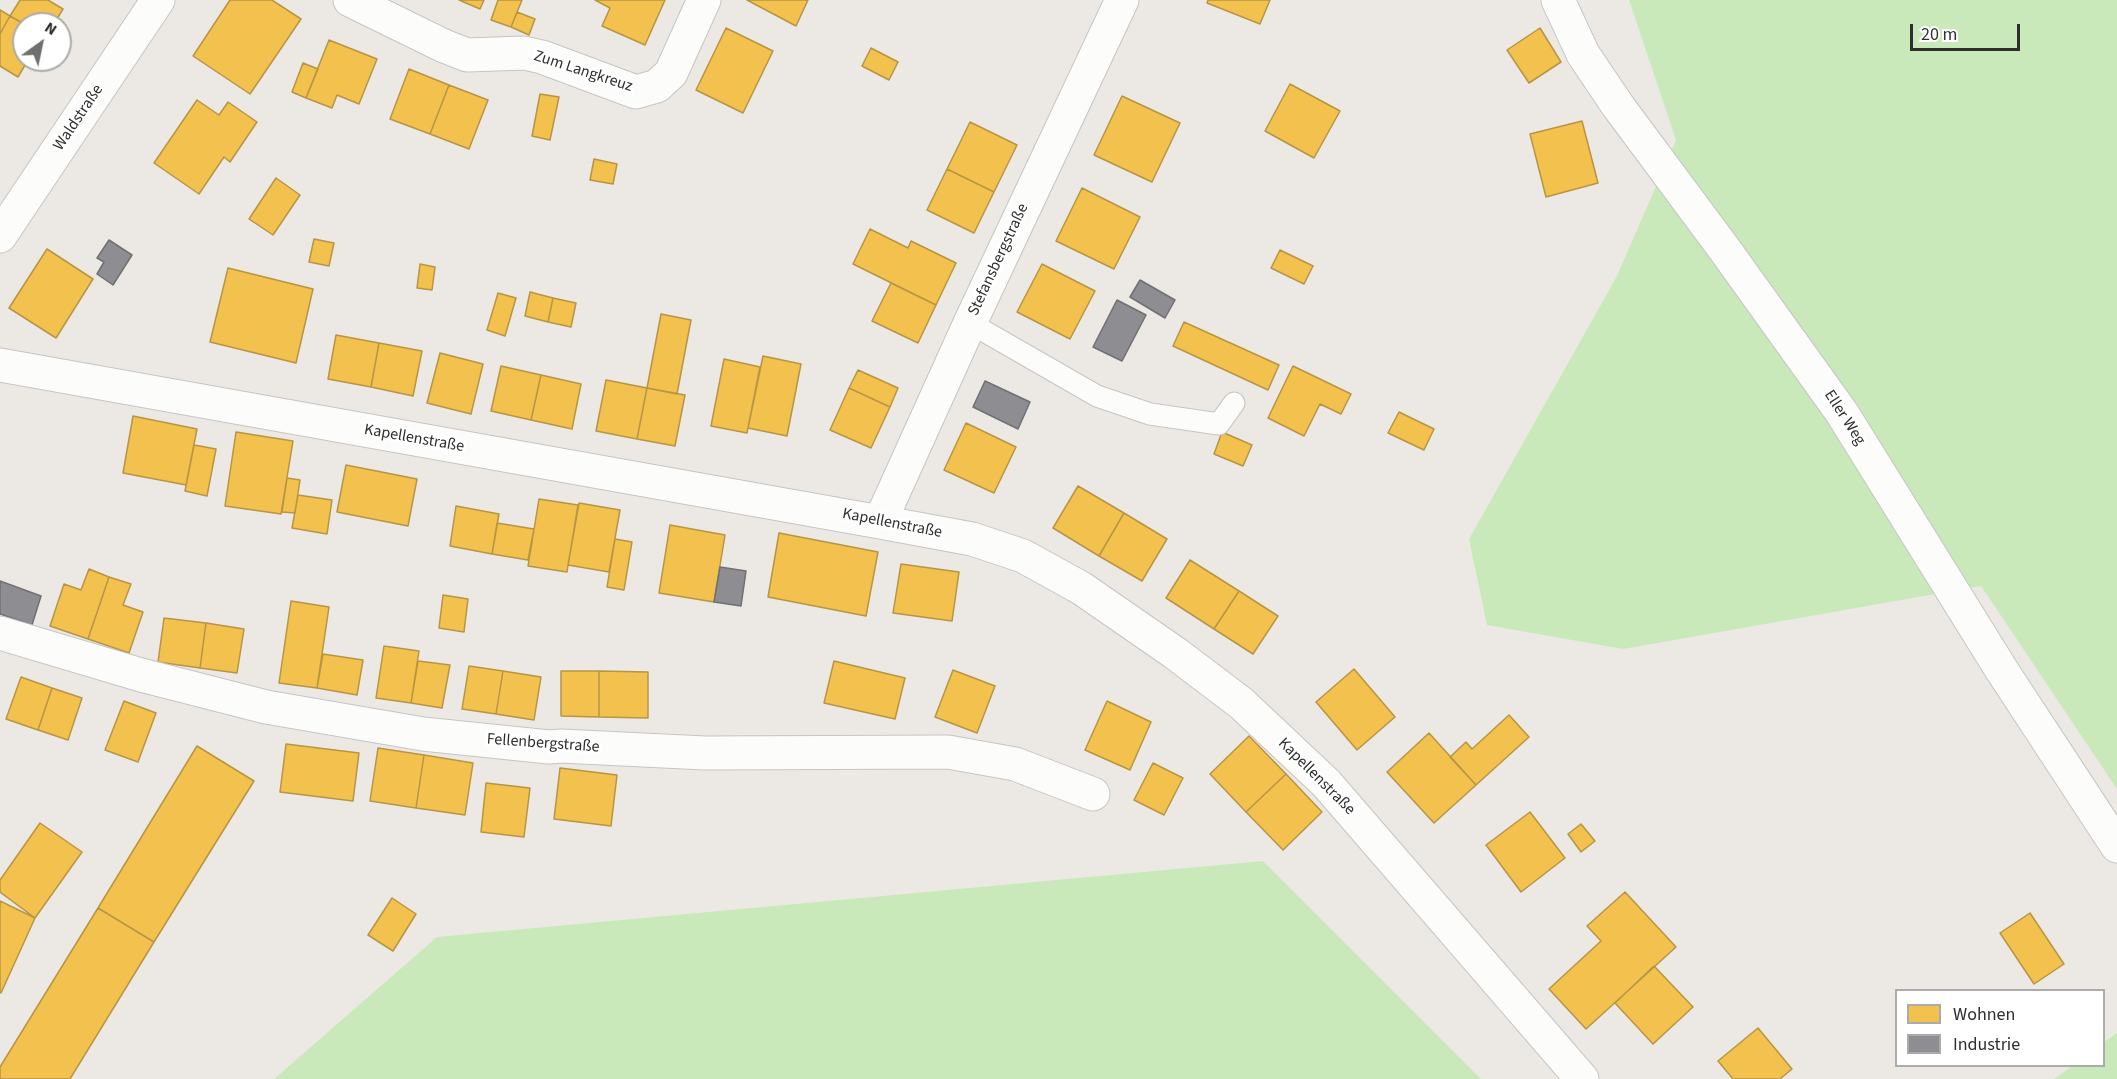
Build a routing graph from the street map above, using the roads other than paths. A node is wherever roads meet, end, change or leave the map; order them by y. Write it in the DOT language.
graph roads {
  1 [pos="158,0"];
  2 [pos="350,0"];
  3 [pos="704,0"];
  4 [pos="1122,0"];
  5 [pos="1558,0"];
  6 [pos="0,236"];
  7 [pos="970,323"];
  8 [pos="0,365"];
  9 [pos="1234,403"];
  10 [pos="880,522"];
  11 [pos="0,633"];
  12 [pos="1093,794"];
  13 [pos="2117,846"];
  14 [pos="1582,1079"];
  1 -- 6 [label="street, Waldstraße"];
  2 -- 3 [label="street, Zum Langkreuz"];
  4 -- 7 [label="street, Stefansbergstraße"];
  5 -- 13 [label="street, Eller Weg"];
  7 -- 9 [label="lane"];
  7 -- 10 [label="street, Stefansbergstraße"];
  8 -- 10 [label="street, Kapellenstraße"];
  10 -- 14 [label="street, Kapellenstraße"];
  11 -- 12 [label="street, Fellenbergstraße"];
}
